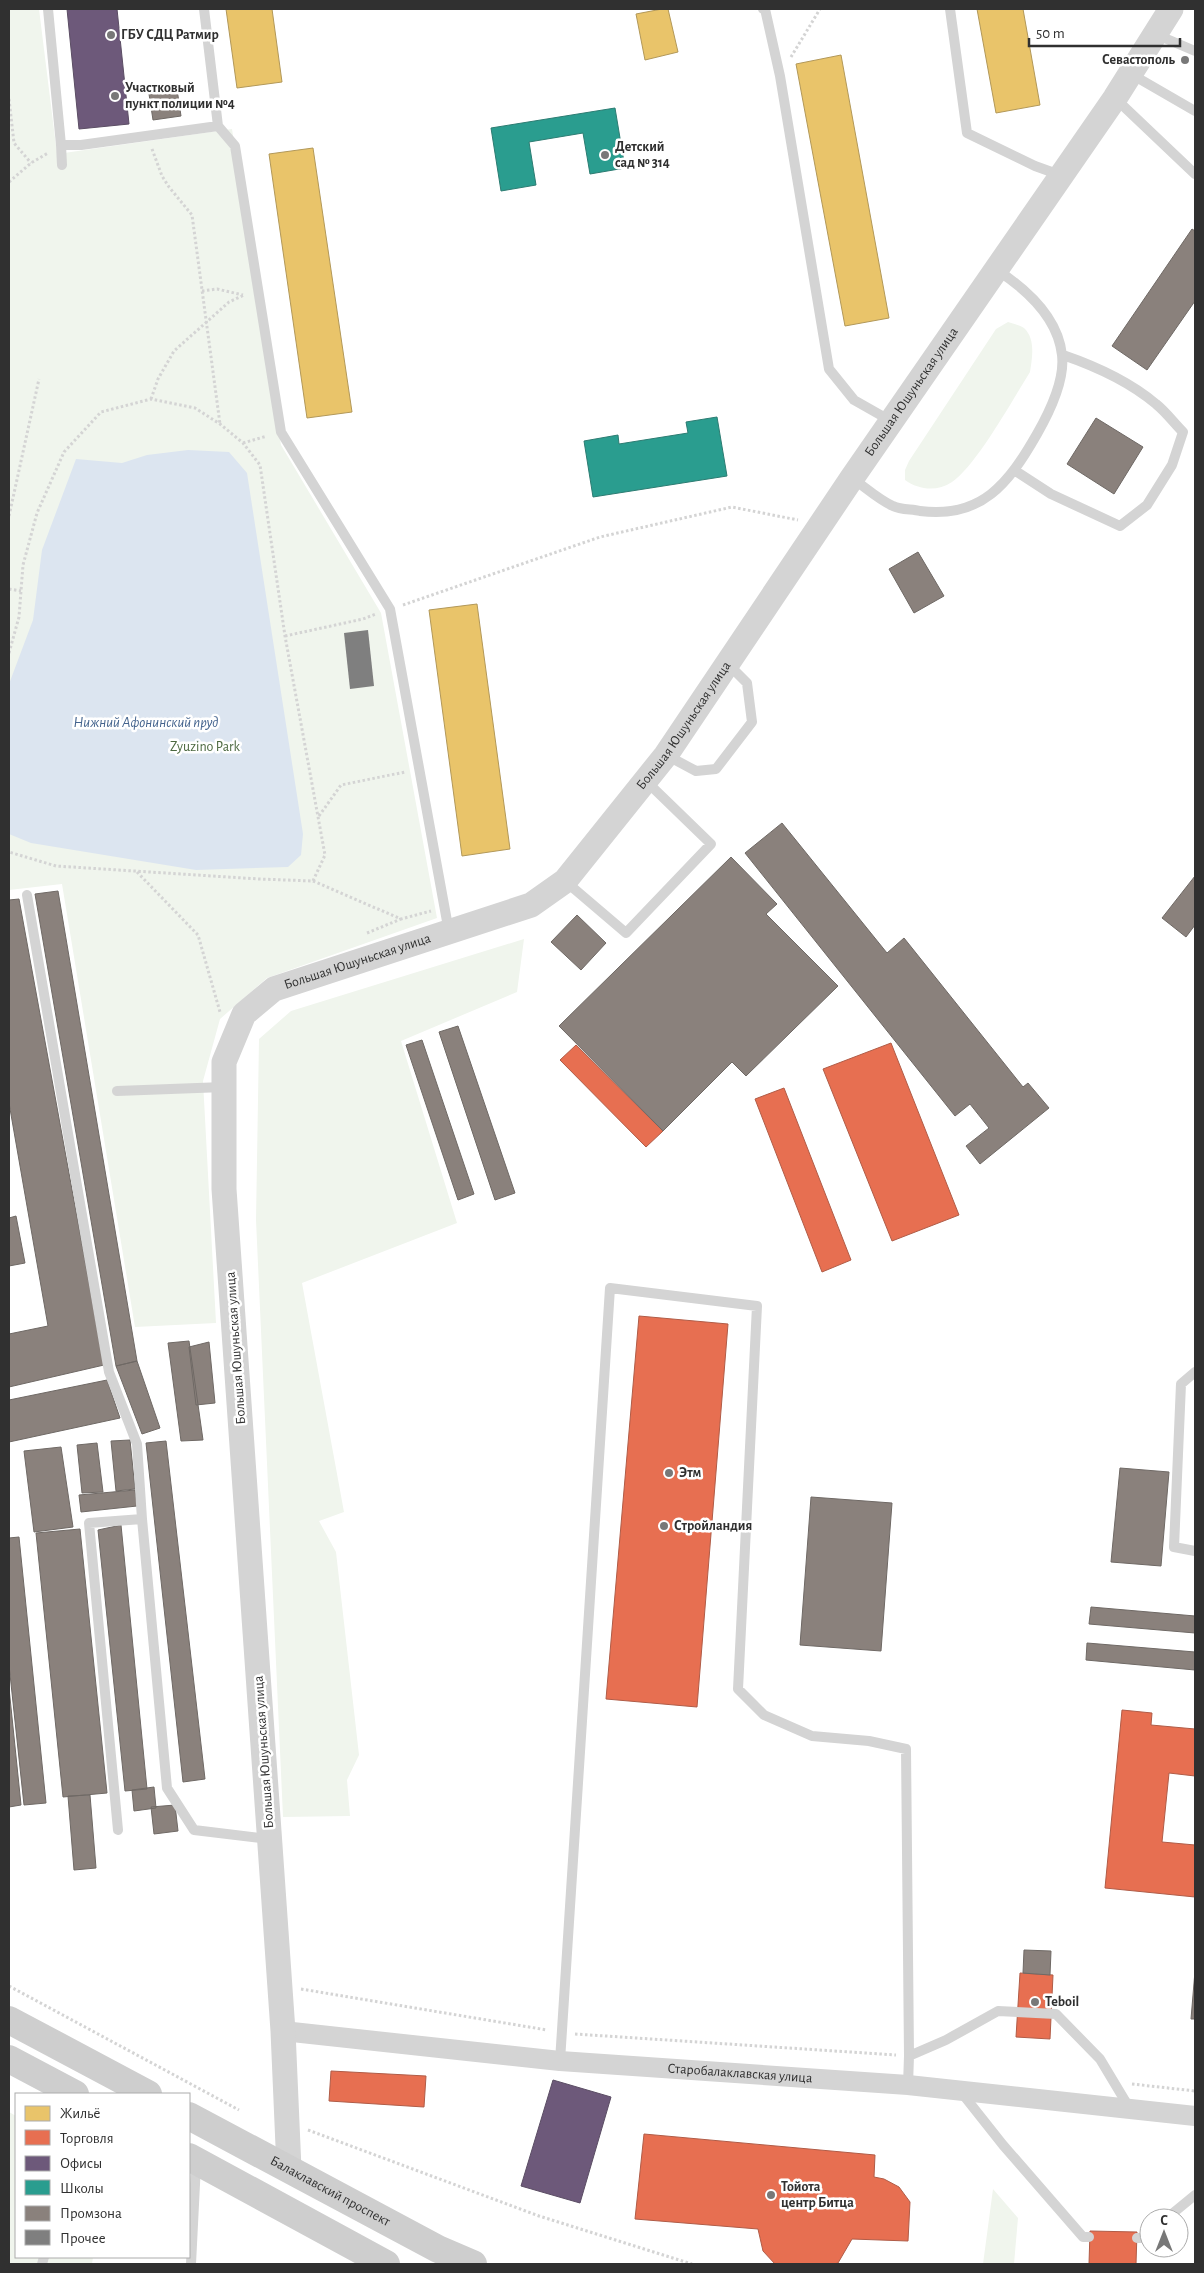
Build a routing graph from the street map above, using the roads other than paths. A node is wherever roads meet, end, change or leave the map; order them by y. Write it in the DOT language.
graph roads {
  1 [pos="48,9"];
  2 [pos="204,9"];
  3 [pos="762,9"];
  4 [pos="950,9"];
  5 [pos="1171,9"];
  6 [pos="1156,34"];
  7 [pos="1190,50"];
  8 [pos="1195,58"];
  9 [pos="1130,74"];
  10 [pos="1115,98"];
  11 [pos="1195,111"];
  12 [pos="218,126"];
  13 [pos="61,145"];
  14 [pos="62,165"];
  15 [pos="1195,174"];
  16 [pos="1060,175"];
  17 [pos="997,270"];
  18 [pos="1063,355"];
  19 [pos="892,421"];
  20 [pos="1014,470"];
  21 [pos="852,478"];
  22 [pos="728,663"];
  23 [pos="666,755"];
  24 [pos="646,781"];
  25 [pos="565,881"];
  26 [pos="27,895"];
  27 [pos="449,932"];
  28 [pos="224,1087"];
  29 [pos="117,1091"];
  30 [pos="1195,1372"];
  31 [pos="142,1519"];
  32 [pos="1195,1551"];
  33 [pos="118,1830"];
  34 [pos="270,1839"];
  35 [pos="9,2020"];
  36 [pos="283,2031"];
  37 [pos="909,2056"];
  38 [pos="9,2059"];
  39 [pos="560,2060"];
  40 [pos="908,2085"];
  41 [pos="960,2091"];
  42 [pos="67,2092"];
  43 [pos="146,2093"];
  44 [pos="1130,2109"];
  45 [pos="1195,2116"];
  46 [pos="190,2117"];
  47 [pos="192,2159"];
  48 [pos="289,2169"];
  49 [pos="1195,2195"];
  50 [pos="1179,2208"];
  51 [pos="1090,2237"];
  52 [pos="191,2264"];
  53 [pos="386,2264"];
  54 [pos="473,2264"];
  1 -- 13 [label="lane"];
  2 -- 12 [label="lane"];
  3 -- 19 [label="lane"];
  4 -- 16 [label="lane"];
  5 -- 6 [label="street, Большая Юшуньская улица"];
  6 -- 7 [label="lane"];
  6 -- 9 [label="street, Большая Юшуньская улица"];
  7 -- 8 [label="lane"];
  9 -- 10 [label="street, Большая Юшуньская улица"];
  9 -- 11 [label="lane"];
  10 -- 15 [label="lane"];
  10 -- 16 [label="street, Большая Юшуньская улица"];
  12 -- 13 [label="lane"];
  12 -- 27 [label="lane"];
  13 -- 14 [label="lane"];
  16 -- 17 [label="street, Большая Юшуньская улица"];
  17 -- 18 [label="lane"];
  17 -- 19 [label="street, Большая Юшуньская улица"];
  18 -- 20 [label="lane"];
  18 -- 20 [label="lane"];
  19 -- 21 [label="street, Большая Юшуньская улица"];
  20 -- 21 [label="lane"];
  21 -- 22 [label="street, Большая Юшуньская улица"];
  22 -- 23 [label="street, Большая Юшуньская улица"];
  22 -- 23 [label="lane"];
  23 -- 24 [label="street, Большая Юшуньская улица"];
  24 -- 25 [label="street, Большая Юшуньская улица"];
  24 -- 25 [label="lane"];
  25 -- 27 [label="street, Большая Юшуньская улица"];
  26 -- 31 [label="lane"];
  27 -- 28 [label="street, Большая Юшуньская улица"];
  28 -- 29 [label="lane"];
  28 -- 34 [label="street, Большая Юшуньская улица"];
  30 -- 32 [label="lane"];
  31 -- 33 [label="lane"];
  31 -- 34 [label="lane"];
  34 -- 36 [label="street, Большая Юшуньская улица"];
  35 -- 43 [label="main road"];
  36 -- 39 [label="street, Старобалаклавская улица"];
  36 -- 48 [label="street, Большая Юшуньская улица"];
  37 -- 39 [label="lane"];
  37 -- 40 [label="lane"];
  37 -- 44 [label="lane"];
  38 -- 42 [label="main road"];
  39 -- 40 [label="street, Старобалаклавская улица"];
  40 -- 41 [label="street, Старобалаклавская улица"];
  41 -- 44 [label="street, Старобалаклавская улица"];
  41 -- 51 [label="lane"];
  44 -- 45 [label="street, Старобалаклавская улица"];
  46 -- 48 [label="main road, Балаклавский проспект"];
  47 -- 52 [label="lane"];
  47 -- 53 [label="main road"];
  48 -- 54 [label="main road, Балаклавский проспект"];
  49 -- 50 [label="lane"];
}
